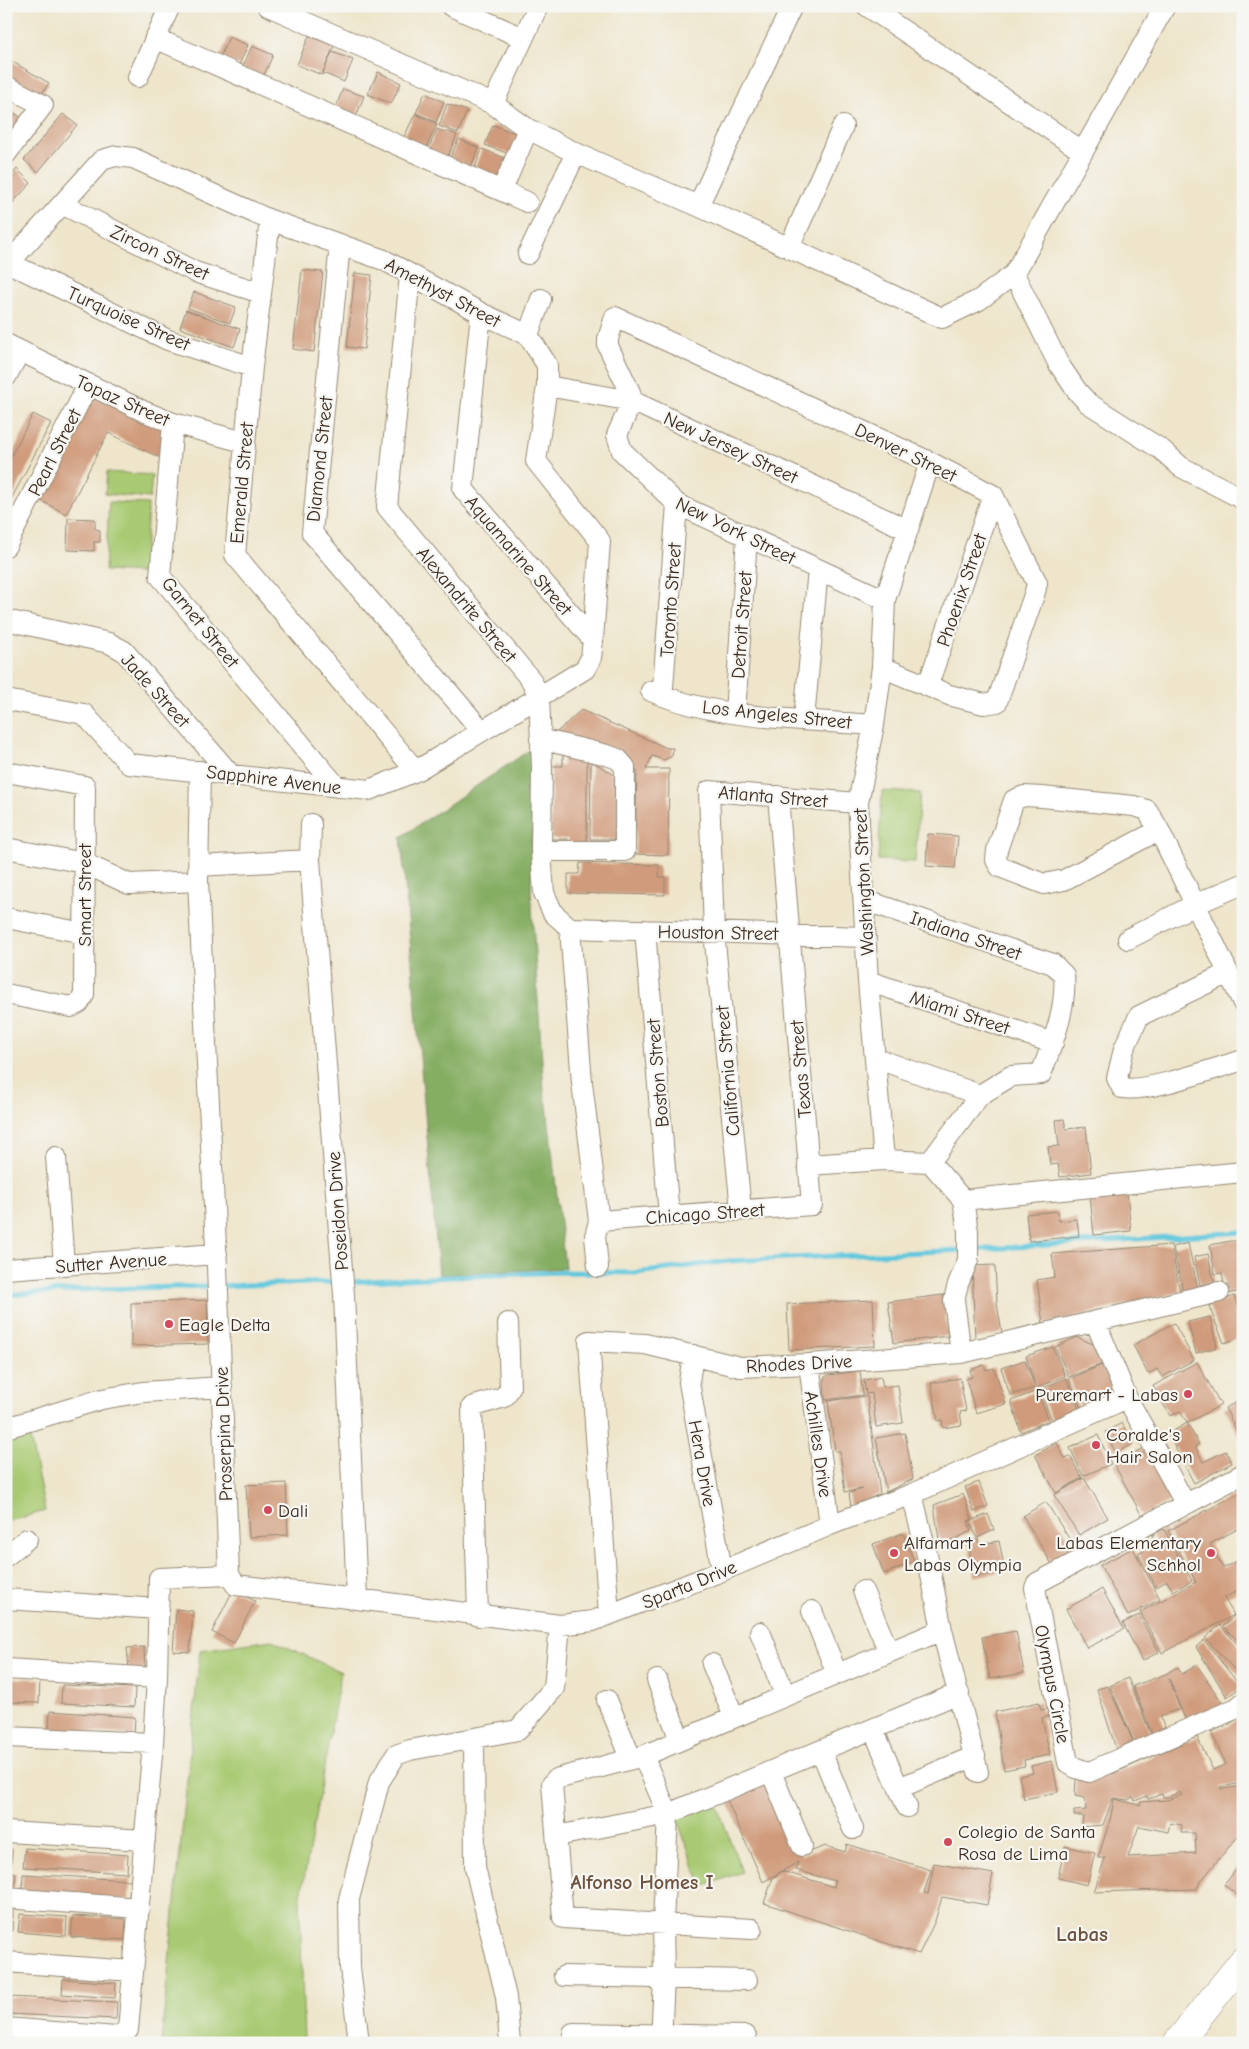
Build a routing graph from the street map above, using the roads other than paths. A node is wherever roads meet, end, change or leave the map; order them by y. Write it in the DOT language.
graph roads {
  1 [pos="170,6"];
  2 [pos="268,6"];
  3 [pos="451,6"];
  4 [pos="538,6"];
  5 [pos="792,6"];
  6 [pos="867,6"];
  7 [pos="1162,7"];
  8 [pos="155,38"];
  9 [pos="523,38"];
  10 [pos="138,76"];
  11 [pos="6,86"];
  12 [pos="493,104"];
  13 [pos="843,126"];
  14 [pos="528,129"];
  15 [pos="1082,151"];
  16 [pos="576,153"];
  17 [pos="6,154"];
  18 [pos="502,190"];
  19 [pos="527,202"];
  20 [pos="62,204"];
  21 [pos="698,206"];
  22 [pos="270,220"];
  23 [pos="340,244"];
  24 [pos="789,248"];
  25 [pos="528,254"];
  26 [pos="8,264"];
  27 [pos="1014,274"];
  28 [pos="410,275"];
  29 [pos="261,293"];
  30 [pos="541,299"];
  31 [pos="481,313"];
  32 [pos="528,335"];
  33 [pos="13,347"];
  34 [pos="252,367"];
  35 [pos="6,377"];
  36 [pos="88,385"];
  37 [pos="546,386"];
  38 [pos="632,401"];
  39 [pos="173,423"];
  40 [pos="244,442"];
  41 [pos="930,462"];
  42 [pos="993,495"];
  43 [pos="1243,499"];
  44 [pos="677,504"];
  45 [pos="908,530"];
  46 [pos="747,536"];
  47 [pos="6,546"];
  48 [pos="818,569"];
  49 [pos="885,600"];
  50 [pos="6,620"];
  51 [pos="593,640"];
  52 [pos="882,667"];
  53 [pos="928,685"];
  54 [pos="656,693"];
  55 [pos="539,696"];
  56 [pos="6,700"];
  57 [pos="734,713"];
  58 [pos="804,719"];
  59 [pos="874,725"];
  60 [pos="482,731"];
  61 [pos="540,739"];
  62 [pos="200,770"];
  63 [pos="416,770"];
  64 [pos="6,772"];
  65 [pos="231,774"];
  66 [pos="337,787"];
  67 [pos="778,796"];
  68 [pos="858,803"];
  69 [pos="311,824"];
  70 [pos="1159,830"];
  71 [pos="6,848"];
  72 [pos="541,851"];
  73 [pos="310,860"];
  74 [pos="84,863"];
  75 [pos="198,874"];
  76 [pos="1243,884"];
  77 [pos="864,900"];
  78 [pos="1196,904"];
  79 [pos="6,918"];
  80 [pos="570,928"];
  81 [pos="644,930"];
  82 [pos="714,932"];
  83 [pos="84,933"];
  84 [pos="788,934"];
  85 [pos="866,937"];
  86 [pos="1128,939"];
  87 [pos="1228,973"];
  88 [pos="868,981"];
  89 [pos="6,994"];
  90 [pos="1243,1003"];
  91 [pos="1053,1043"];
  92 [pos="875,1058"];
  93 [pos="1243,1060"];
  94 [pos="980,1095"];
  95 [pos="56,1157"];
  96 [pos="884,1160"];
  97 [pos="930,1162"];
  98 [pos="808,1165"];
  99 [pos="1243,1172"];
  100 [pos="963,1200"];
  101 [pos="812,1205"];
  102 [pos="741,1210"];
  103 [pos="669,1216"];
  104 [pos="599,1221"];
  105 [pos="217,1260"];
  106 [pos="64,1266"];
  107 [pos="598,1267"];
  108 [pos="6,1269"];
  109 [pos="1219,1292"];
  110 [pos="1096,1322"];
  111 [pos="508,1323"];
  112 [pos="961,1353"];
  113 [pos="693,1356"];
  114 [pos="809,1364"];
  115 [pos="222,1387"];
  116 [pos="1127,1398"];
  117 [pos="6,1428"];
  118 [pos="1243,1474"];
  119 [pos="912,1494"];
  120 [pos="1185,1503"];
  121 [pos="830,1525"];
  122 [pos="27,1539"];
  123 [pos="6,1556"];
  124 [pos="722,1571"];
  125 [pos="229,1575"];
  126 [pos="863,1591"];
  127 [pos="6,1599"];
  128 [pos="357,1599"];
  129 [pos="159,1609"];
  130 [pos="812,1611"];
  131 [pos="609,1615"];
  132 [pos="478,1616"];
  133 [pos="560,1625"];
  134 [pos="942,1630"];
  135 [pos="760,1632"];
  136 [pos="889,1652"];
  137 [pos="712,1664"];
  138 [pos="6,1669"];
  139 [pos="837,1674"];
  140 [pos="157,1678"];
  141 [pos="657,1680"];
  142 [pos="959,1693"];
  143 [pos="785,1695"];
  144 [pos="607,1700"];
  145 [pos="1243,1703"];
  146 [pos="734,1717"];
  147 [pos="873,1729"];
  148 [pos="6,1738"];
  149 [pos="474,1738"];
  150 [pos="680,1740"];
  151 [pos="153,1743"];
  152 [pos="821,1751"];
  153 [pos="637,1757"];
  154 [pos="772,1772"];
  155 [pos="899,1788"];
  156 [pos="907,1808"];
  157 [pos="668,1814"];
  158 [pos="853,1829"];
  159 [pos="6,1832"];
  160 [pos="557,1836"];
  161 [pos="145,1840"];
  162 [pos="802,1846"];
  163 [pos="6,1898"];
  164 [pos="139,1908"];
  165 [pos="663,1924"];
  166 [pos="752,1929"];
  167 [pos="1243,1961"];
  168 [pos="6,1962"];
  169 [pos="133,1971"];
  170 [pos="564,1976"];
  171 [pos="664,1977"];
  172 [pos="747,1980"];
  173 [pos="6,2028"];
  174 [pos="572,2033"];
  175 [pos="746,2036"];
  176 [pos="661,2039"];
  177 [pos="359,2043"];
  178 [pos="510,2043"];
  179 [pos="1177,2043"];
  1 -- 8 [label="street"];
  2 -- 12 [label="street"];
  3 -- 9 [label="street"];
  4 -- 9 [label="street"];
  5 -- 21 [label="street"];
  6 -- 15 [label="street"];
  7 -- 15 [label="street"];
  8 -- 10 [label="street"];
  8 -- 18 [label="street"];
  9 -- 12 [label="street"];
  11 -- 17 [label="street"];
  12 -- 14 [label="street"];
  13 -- 24 [label="street"];
  14 -- 16 [label="street"];
  14 -- 18 [label="street"];
  15 -- 27 [label="street"];
  16 -- 21 [label="street"];
  16 -- 25 [label="street"];
  18 -- 19 [label="street"];
  20 -- 22 [label="street, Amethyst Street"];
  20 -- 26 [label="street, Amethyst Street"];
  20 -- 29 [label="street, Zircon Street"];
  21 -- 24 [label="street"];
  22 -- 23 [label="street, Amethyst Street"];
  22 -- 29 [label="street, Emerald Street"];
  23 -- 28 [label="street, Amethyst Street"];
  23 -- 60 [label="street, Diamond Street"];
  24 -- 27 [label="street"];
  26 -- 34 [label="street, Turquoise Street"];
  27 -- 43 [label="street"];
  28 -- 31 [label="street, Amethyst Street"];
  28 -- 55 [label="street, Alexandrite Street"];
  29 -- 34 [label="street, Emerald Street"];
  30 -- 32 [label="street"];
  31 -- 32 [label="street, Amethyst Street"];
  31 -- 51 [label="street, Aquamarine Street"];
  32 -- 37 [label="street"];
  33 -- 35 [label="street"];
  33 -- 36 [label="street, Topaz Street"];
  34 -- 40 [label="street, Emerald Street"];
  36 -- 39 [label="street, Topaz Street"];
  36 -- 47 [label="street, Pearl Street"];
  37 -- 38 [label="street, New Jersey Street"];
  37 -- 51 [label="street"];
  38 -- 41 [label="street, Denver Street"];
  38 -- 44 [label="street, New York Street"];
  38 -- 45 [label="street, New Jersey Street"];
  39 -- 40 [label="street, Topaz Street"];
  39 -- 66 [label="street, Garnet Street"];
  40 -- 63 [label="street, Emerald Street"];
  41 -- 42 [label="street, Denver Street"];
  41 -- 45 [label="street, Washington Street"];
  42 -- 53 [label="street, Phoenix Street"];
  42 -- 53 [label="street"];
  44 -- 46 [label="street, New York Street"];
  44 -- 54 [label="street, Toronto Street"];
  45 -- 49 [label="street, Washington Street"];
  46 -- 48 [label="street, New York Street"];
  46 -- 57 [label="street, Detroit Street"];
  48 -- 49 [label="street, New York Street"];
  48 -- 58 [label="street"];
  49 -- 52 [label="street, Washington Street"];
  50 -- 65 [label="street, Jade Street"];
  51 -- 55 [label="street"];
  52 -- 53 [label="street"];
  52 -- 59 [label="street, Washington Street"];
  54 -- 57 [label="street, Los Angeles Street"];
  55 -- 60 [label="street, Sapphire Avenue"];
  55 -- 61 [label="street, Alexandrite Street"];
  56 -- 62 [label="street, Sapphire Avenue"];
  57 -- 58 [label="street, Los Angeles Street"];
  58 -- 59 [label="street, Los Angeles Street"];
  59 -- 68 [label="street, Washington Street"];
  60 -- 63 [label="street, Sapphire Avenue"];
  61 -- 72 [label="street, Alexandrite Street"];
  61 -- 72 [label="street"];
  62 -- 65 [label="street, Sapphire Avenue"];
  62 -- 75 [label="street, Proserpina Drive"];
  63 -- 66 [label="street, Sapphire Avenue"];
  64 -- 74 [label="street, Smart Street"];
  65 -- 66 [label="street, Sapphire Avenue"];
  67 -- 68 [label="street, Atlanta Street"];
  67 -- 82 [label="street, Atlanta Street"];
  67 -- 84 [label="street, Texas Street"];
  68 -- 77 [label="street, Washington Street"];
  69 -- 73 [label="street, Poseidon Drive"];
  70 -- 70 [label="street"];
  70 -- 78 [label="street"];
  71 -- 74 [label="street"];
  72 -- 80 [label="street, Alexandrite Street"];
  73 -- 75 [label="street"];
  73 -- 128 [label="street, Poseidon Drive"];
  74 -- 75 [label="street"];
  74 -- 83 [label="street, Smart Street"];
  75 -- 105 [label="street, Proserpina Drive"];
  76 -- 78 [label="street"];
  77 -- 85 [label="street, Washington Street"];
  77 -- 91 [label="street, Indiana Street"];
  78 -- 86 [label="street"];
  78 -- 87 [label="street"];
  79 -- 83 [label="street"];
  80 -- 81 [label="street, Houston Street"];
  80 -- 104 [label="street"];
  81 -- 82 [label="street, Houston Street"];
  81 -- 103 [label="street, Boston Street"];
  82 -- 84 [label="street, Houston Street"];
  82 -- 102 [label="street, California Street"];
  83 -- 89 [label="street, Smart Street"];
  84 -- 85 [label="street, Houston Street"];
  84 -- 98 [label="street, Texas Street"];
  85 -- 88 [label="street, Washington Street"];
  87 -- 90 [label="street"];
  87 -- 93 [label="street"];
  88 -- 91 [label="street, Miami Street"];
  88 -- 92 [label="street, Washington Street"];
  91 -- 94 [label="street"];
  92 -- 94 [label="street"];
  92 -- 96 [label="street, Washington Street"];
  94 -- 97 [label="street"];
  95 -- 106 [label="street"];
  96 -- 97 [label="street"];
  96 -- 98 [label="street"];
  97 -- 100 [label="street"];
  98 -- 101 [label="street, Texas Street"];
  99 -- 100 [label="street"];
  100 -- 112 [label="street"];
  101 -- 102 [label="street, Chicago Street"];
  102 -- 103 [label="street, Chicago Street"];
  103 -- 104 [label="street, Chicago Street"];
  104 -- 107 [label="street"];
  105 -- 106 [label="street, Sutter Avenue"];
  105 -- 115 [label="street, Proserpina Drive"];
  106 -- 108 [label="street, Sutter Avenue"];
  109 -- 110 [label="street, Rhodes Drive"];
  110 -- 112 [label="street, Rhodes Drive"];
  110 -- 116 [label="street"];
  111 -- 132 [label="street"];
  112 -- 114 [label="street, Rhodes Drive"];
  113 -- 114 [label="street, Rhodes Drive"];
  113 -- 124 [label="street, Hera Drive"];
  113 -- 131 [label="street, Rhodes Drive"];
  114 -- 121 [label="street, Achilles Drive"];
  115 -- 117 [label="street"];
  115 -- 125 [label="street, Proserpina Drive"];
  116 -- 119 [label="street, Sparta Drive"];
  116 -- 120 [label="street"];
  118 -- 120 [label="street"];
  119 -- 121 [label="street, Sparta Drive"];
  119 -- 134 [label="street"];
  120 -- 145 [label="street, Olympus Circle"];
  121 -- 124 [label="street, Sparta Drive"];
  122 -- 123 [label="street"];
  124 -- 131 [label="street, Sparta Drive"];
  125 -- 128 [label="street, Sparta Drive"];
  125 -- 129 [label="street"];
  126 -- 136 [label="street"];
  127 -- 129 [label="street"];
  128 -- 132 [label="street, Sparta Drive"];
  129 -- 140 [label="street"];
  130 -- 139 [label="street"];
  131 -- 133 [label="street, Sparta Drive"];
  132 -- 133 [label="street, Sparta Drive"];
  133 -- 149 [label="street"];
  134 -- 136 [label="street"];
  134 -- 142 [label="street"];
  135 -- 143 [label="street"];
  136 -- 139 [label="street"];
  137 -- 146 [label="street"];
  138 -- 140 [label="street"];
  139 -- 143 [label="street"];
  140 -- 151 [label="street"];
  141 -- 150 [label="street"];
  142 -- 147 [label="street"];
  142 -- 155 [label="street"];
  143 -- 146 [label="street"];
  144 -- 153 [label="street"];
  146 -- 150 [label="street"];
  147 -- 152 [label="street"];
  147 -- 155 [label="street"];
  148 -- 151 [label="street"];
  149 -- 177 [label="street"];
  149 -- 178 [label="street"];
  150 -- 153 [label="street"];
  151 -- 161 [label="street"];
  152 -- 154 [label="street"];
  152 -- 158 [label="street"];
  153 -- 157 [label="street"];
  153 -- 160 [label="street"];
  154 -- 157 [label="street"];
  154 -- 162 [label="street"];
  155 -- 156 [label="street"];
  157 -- 160 [label="street"];
  157 -- 165 [label="street"];
  159 -- 161 [label="street"];
  160 -- 165 [label="street"];
  161 -- 164 [label="street"];
  163 -- 164 [label="street"];
  164 -- 169 [label="street"];
  165 -- 166 [label="street"];
  165 -- 171 [label="street"];
  167 -- 179 [label="main road"];
  168 -- 169 [label="street"];
  169 -- 173 [label="street"];
  170 -- 171 [label="street"];
  171 -- 172 [label="street"];
  171 -- 176 [label="street"];
  174 -- 176 [label="street"];
  175 -- 176 [label="street"];
}
